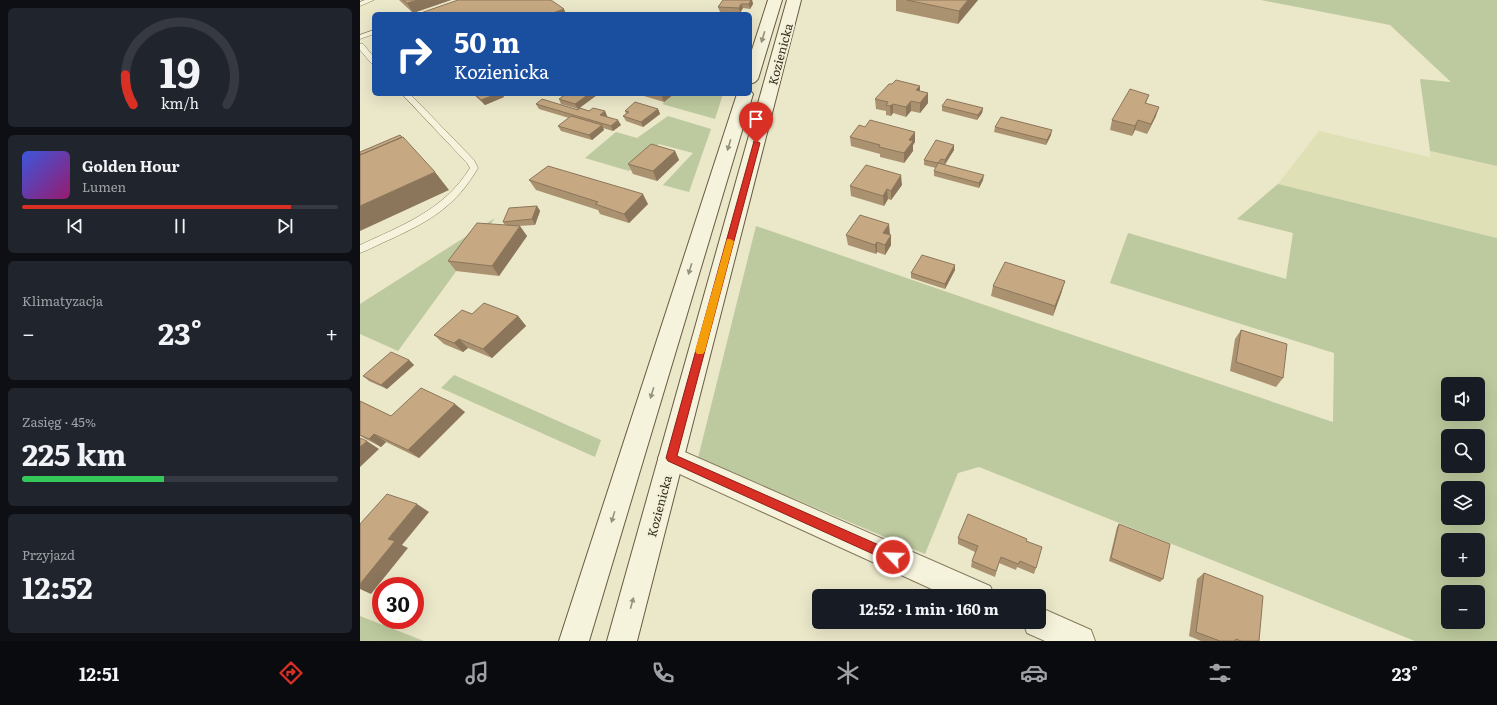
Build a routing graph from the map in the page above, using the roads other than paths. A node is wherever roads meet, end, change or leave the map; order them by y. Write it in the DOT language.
graph roads {
  1 [pos="371,0"];
  2 [pos="775,0"];
  3 [pos="794,0"];
  4 [pos="360,4"];
  5 [pos="372,33"];
  6 [pos="360,37"];
  7 [pos="360,46"];
  8 [pos="372,59"];
  9 [pos="752,73"];
  10 [pos="408,96"];
  11 [pos="744,96"];
  12 [pos="360,249"];
  13 [pos="671,458"];
  14 [pos="964,589"];
  15 [pos="1046,626"];
  16 [pos="574,641"];
  17 [pos="622,641"];
  18 [pos="1080,641"];
  1 -- 4 [label="lane"];
  2 -- 9 [label="main road, Kozienicka, one-way"];
  3 -- 13 [label="main road, Kozienicka"];
  5 -- 6 [label="lane"];
  7 -- 8 [label="lane"];
  10 -- 12 [label="lane"];
  11 -- 16 [label="main road, one-way"];
  13 -- 14 [label="main road"];
  17 -- 13 [label="main road, Kozienicka, one-way"];
  15 -- 18 [label="main road"];
}
